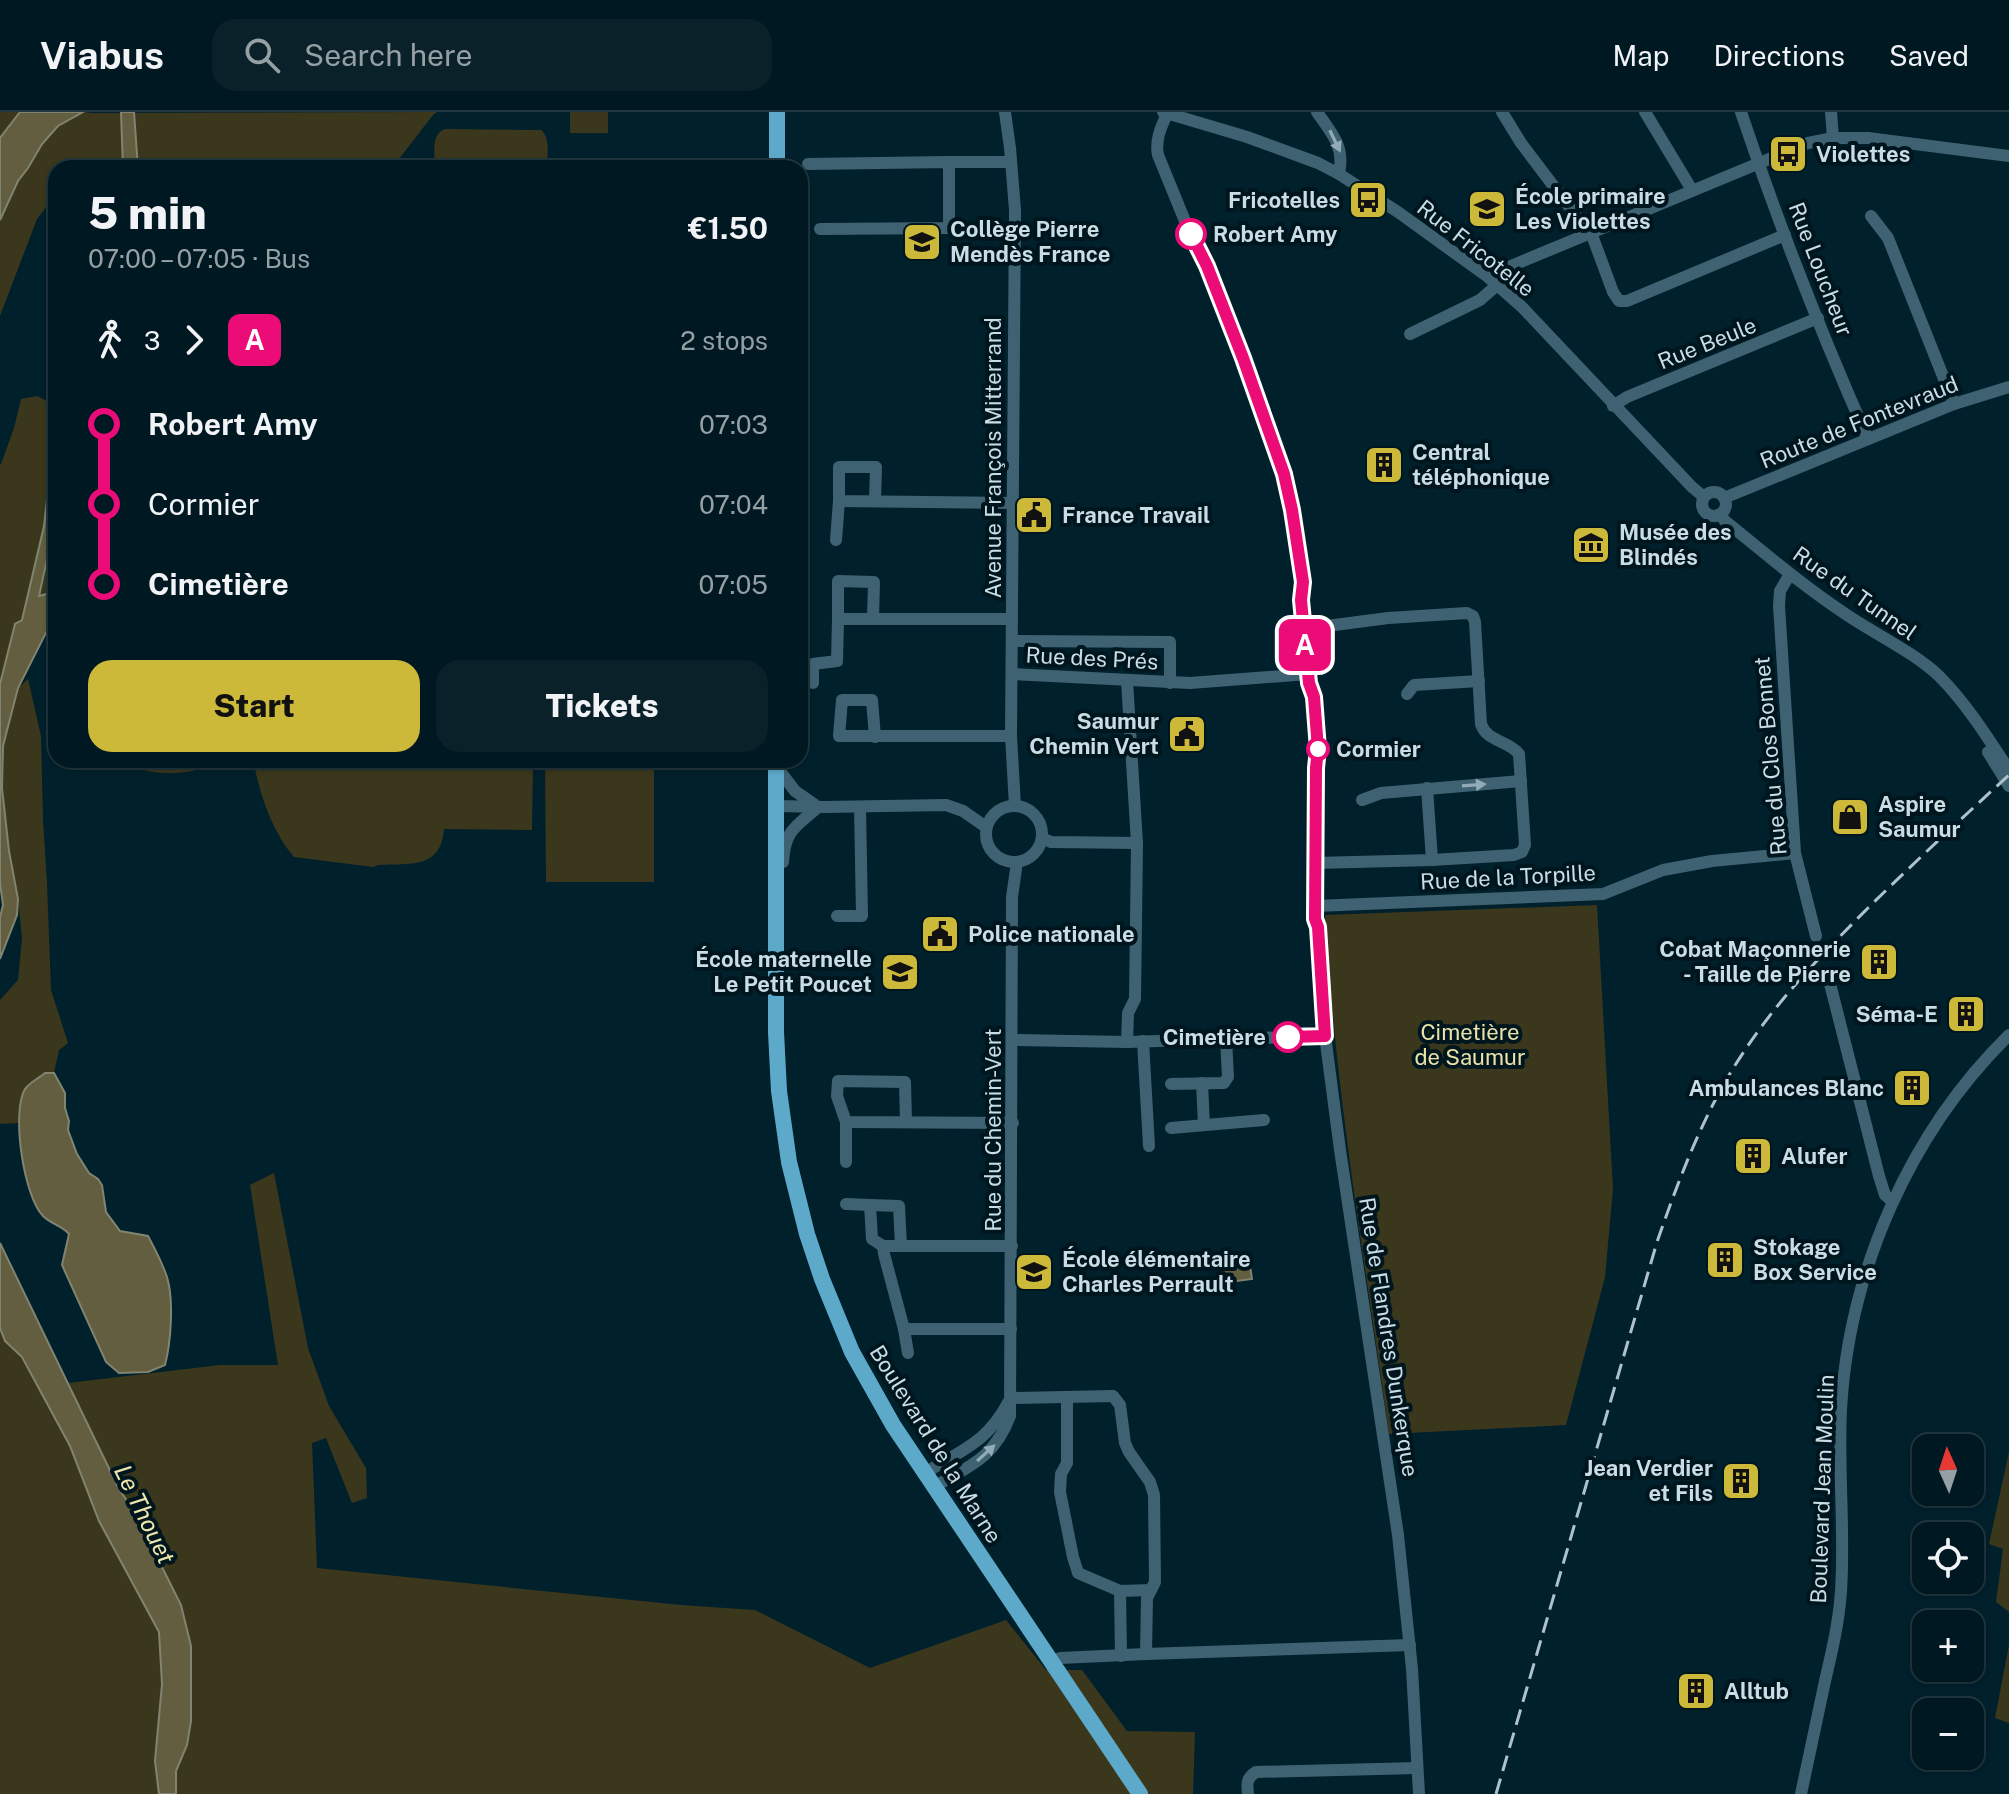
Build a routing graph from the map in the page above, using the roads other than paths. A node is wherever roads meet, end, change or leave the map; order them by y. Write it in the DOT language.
graph roads {
  1 [pos="1005,112"];
  2 [pos="1317,112"];
  3 [pos="1502,112"];
  4 [pos="1645,112"];
  5 [pos="1741,112"];
  6 [pos="1831,112"];
  7 [pos="1165,113"];
  8 [pos="778,114"];
  9 [pos="1833,138"];
  10 [pos="2009,156"];
  11 [pos="777,160"];
  12 [pos="949,162"];
  13 [pos="1011,162"];
  14 [pos="1758,162"];
  15 [pos="808,164"];
  16 [pos="1339,174"];
  17 [pos="1692,190"];
  18 [pos="1871,216"];
  19 [pos="820,229"];
  20 [pos="1590,232"];
  21 [pos="1785,235"];
  22 [pos="1493,281"];
  23 [pos="1818,318"];
  24 [pos="1410,334"];
  25 [pos="2009,387"];
  26 [pos="1954,404"];
  27 [pos="1613,406"];
  28 [pos="1868,439"];
  29 [pos="1704,497"];
  30 [pos="1724,498"];
  31 [pos="839,501"];
  32 [pos="875,501"];
  33 [pos="1013,503"];
  34 [pos="1720,514"];
  35 [pos="836,540"];
  36 [pos="1790,574"];
  37 [pos="838,619"];
  38 [pos="873,619"];
  39 [pos="1012,619"];
  40 [pos="1304,629"];
  41 [pos="1012,641"];
  42 [pos="1012,674"];
  43 [pos="1308,674"];
  44 [pos="1127,681"];
  45 [pos="1479,681"];
  46 [pos="813,683"];
  47 [pos="1170,683"];
  48 [pos="1407,694"];
  49 [pos="1964,707"];
  50 [pos="1011,736"];
  51 [pos="875,737"];
  52 [pos="776,768"];
  53 [pos="779,768"];
  54 [pos="2009,770"];
  55 [pos="1521,781"];
  56 [pos="2009,786"];
  57 [pos="1427,788"];
  58 [pos="1362,800"];
  59 [pos="776,806"];
  60 [pos="1015,806"];
  61 [pos="818,807"];
  62 [pos="860,807"];
  63 [pos="986,827"];
  64 [pos="1042,838"];
  65 [pos="1137,843"];
  66 [pos="1795,853"];
  67 [pos="1432,860"];
  68 [pos="1017,862"];
  69 [pos="1315,863"];
  70 [pos="776,884"];
  71 [pos="1315,906"];
  72 [pos="837,916"];
  73 [pos="1816,936"];
  74 [pos="1827,972"];
  75 [pos="2009,1035"];
  76 [pos="1325,1036"];
  77 [pos="1226,1039"];
  78 [pos="1013,1040"];
  79 [pos="1143,1041"];
  80 [pos="1127,1042"];
  81 [pos="1202,1083"];
  82 [pos="1171,1084"];
  83 [pos="1264,1120"];
  84 [pos="846,1122"];
  85 [pos="906,1122"];
  86 [pos="1013,1123"];
  87 [pos="1204,1125"];
  88 [pos="1171,1128"];
  89 [pos="1149,1146"];
  90 [pos="846,1162"];
  91 [pos="1892,1201"];
  92 [pos="846,1204"];
  93 [pos="870,1205"];
  94 [pos="883,1246"];
  95 [pos="901,1246"];
  96 [pos="1012,1246"];
  97 [pos="904,1329"];
  98 [pos="1011,1329"];
  99 [pos="908,1353"];
  100 [pos="1011,1398"];
  101 [pos="1067,1398"];
  102 [pos="930,1480"];
  103 [pos="1151,1590"];
  104 [pos="1120,1591"];
  105 [pos="1410,1645"];
  106 [pos="1146,1654"];
  107 [pos="1121,1656"];
  108 [pos="1050,1662"];
  109 [pos="1417,1768"];
  110 [pos="1140,1794"];
  111 [pos="1248,1794"];
  112 [pos="1419,1794"];
  113 [pos="1801,1794"];
  1 -- 13 [label="street, Avenue François Mitterrand"];
  2 -- 16 [label="street, one-way"];
  3 -- 20 [label="street"];
  4 -- 17 [label="street"];
  5 -- 14 [label="street, Rue Loucheur"];
  6 -- 9 [label="street"];
  7 -- 16 [label="street, Rue Fricotelle"];
  7 -- 40 [label="street, Rue de Flandres Dunkerque"];
  8 -- 11 [label="main road"];
  9 -- 10 [label="street"];
  9 -- 14 [label="street"];
  12 -- 13 [label="street"];
  12 -- 15 [label="street"];
  12 -- 19 [label="street"];
  13 -- 33 [label="street, Avenue François Mitterrand"];
  14 -- 17 [label="street"];
  14 -- 21 [label="street, Rue Loucheur"];
  16 -- 22 [label="street, Rue Fricotelle"];
  17 -- 20 [label="street"];
  18 -- 26 [label="street"];
  20 -- 21 [label="street"];
  20 -- 22 [label="street"];
  21 -- 23 [label="street, Rue Loucheur"];
  22 -- 24 [label="street"];
  22 -- 27 [label="street, Rue Fricotelle"];
  23 -- 27 [label="street, Rue Beule"];
  23 -- 28 [label="street, Rue Loucheur"];
  25 -- 26 [label="street, Route de Fontevraud"];
  26 -- 28 [label="street, Route de Fontevraud"];
  27 -- 29 [label="street, Rue Fricotelle"];
  28 -- 30 [label="street, Route de Fontevraud"];
  29 -- 30 [label="street"];
  29 -- 34 [label="street"];
  30 -- 34 [label="street"];
  31 -- 32 [label="street"];
  31 -- 32 [label="street"];
  31 -- 35 [label="street"];
  32 -- 33 [label="street"];
  33 -- 39 [label="street, Avenue François Mitterrand"];
  34 -- 36 [label="street, Rue du Tunnel"];
  36 -- 49 [label="street, Rue du Tunnel"];
  36 -- 66 [label="street, Rue du Clos Bonnet"];
  37 -- 38 [label="street"];
  37 -- 38 [label="street"];
  37 -- 46 [label="street"];
  38 -- 39 [label="street"];
  39 -- 41 [label="street, Avenue François Mitterrand"];
  40 -- 43 [label="street, Rue de Flandres Dunkerque"];
  40 -- 45 [label="street"];
  41 -- 42 [label="street, Avenue François Mitterrand"];
  41 -- 47 [label="street, Rue des Prés"];
  42 -- 44 [label="street, Rue des Prés"];
  42 -- 50 [label="street, Avenue François Mitterrand"];
  43 -- 47 [label="street, Rue des Prés"];
  43 -- 69 [label="street, Rue de Flandres Dunkerque"];
  44 -- 47 [label="street, Rue des Prés"];
  44 -- 65 [label="street"];
  45 -- 48 [label="street"];
  45 -- 55 [label="street"];
  49 -- 54 [label="street, Rue du Tunnel"];
  49 -- 56 [label="street, Rue du Tunnel"];
  50 -- 51 [label="street"];
  50 -- 60 [label="street, Avenue François Mitterrand"];
  52 -- 59 [label="main road, Boulevard de la Marne"];
  53 -- 61 [label="street"];
  57 -- 55 [label="street, one-way"];
  55 -- 67 [label="street"];
  57 -- 58 [label="street"];
  57 -- 67 [label="street"];
  59 -- 61 [label="street"];
  59 -- 70 [label="main road, Boulevard de la Marne"];
  60 -- 63 [label="street"];
  60 -- 64 [label="street"];
  61 -- 62 [label="street"];
  61 -- 70 [label="street"];
  62 -- 63 [label="street"];
  62 -- 72 [label="street"];
  63 -- 68 [label="street"];
  64 -- 65 [label="street"];
  64 -- 68 [label="street"];
  65 -- 80 [label="street"];
  66 -- 71 [label="street, Rue de la Torpille"];
  66 -- 73 [label="street, Rue du Clos Bonnet"];
  67 -- 69 [label="street"];
  68 -- 78 [label="street, Rue du Chemin-Vert"];
  69 -- 71 [label="street, Rue de Flandres Dunkerque"];
  70 -- 102 [label="main road, Boulevard de la Marne"];
  71 -- 76 [label="street, Rue de Flandres Dunkerque"];
  74 -- 91 [label="street"];
  75 -- 91 [label="street, Boulevard Jean Moulin"];
  76 -- 77 [label="street"];
  76 -- 105 [label="street, Rue de Flandres Dunkerque"];
  77 -- 79 [label="street"];
  77 -- 81 [label="street"];
  78 -- 80 [label="street"];
  78 -- 86 [label="street, Rue du Chemin-Vert"];
  79 -- 80 [label="street"];
  79 -- 89 [label="street"];
  81 -- 82 [label="street"];
  81 -- 87 [label="street"];
  83 -- 87 [label="street"];
  84 -- 85 [label="street"];
  84 -- 85 [label="street"];
  84 -- 90 [label="street"];
  85 -- 86 [label="street"];
  86 -- 96 [label="street, Rue du Chemin-Vert"];
  87 -- 88 [label="street"];
  91 -- 113 [label="street, Boulevard Jean Moulin"];
  92 -- 93 [label="street"];
  93 -- 94 [label="street"];
  93 -- 95 [label="street"];
  94 -- 95 [label="street"];
  94 -- 97 [label="street"];
  95 -- 96 [label="street"];
  96 -- 98 [label="street, Rue du Chemin-Vert"];
  97 -- 98 [label="street"];
  97 -- 99 [label="street"];
  98 -- 100 [label="street, Rue du Chemin-Vert"];
  100 -- 101 [label="street"];
  100 -- 102 [label="street"];
  101 -- 103 [label="street"];
  101 -- 104 [label="street"];
  102 -- 108 [label="main road, Boulevard de la Marne"];
  103 -- 104 [label="street"];
  103 -- 106 [label="street"];
  104 -- 107 [label="street"];
  105 -- 106 [label="street"];
  105 -- 109 [label="street, Rue de Flandres Dunkerque"];
  106 -- 107 [label="street"];
  107 -- 108 [label="street"];
  108 -- 110 [label="main road, Boulevard de la Marne"];
  109 -- 111 [label="street"];
  109 -- 112 [label="street, Rue de Flandres Dunkerque"];
}
